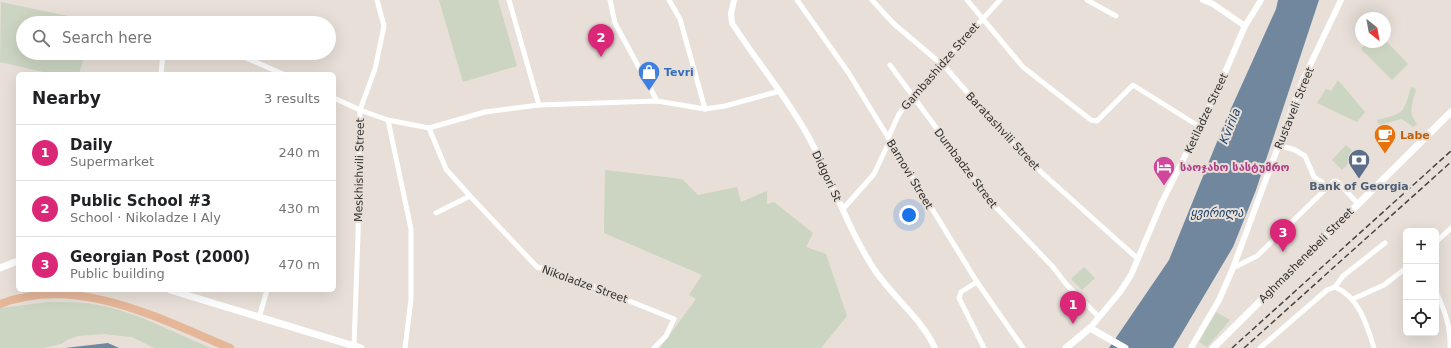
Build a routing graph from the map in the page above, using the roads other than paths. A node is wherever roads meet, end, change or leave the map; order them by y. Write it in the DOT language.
graph roads {
  1 [pos="377,0"];
  2 [pos="509,0"];
  3 [pos="610,0"];
  4 [pos="669,0"];
  5 [pos="734,0"];
  6 [pos="797,0"];
  7 [pos="872,0"];
  8 [pos="967,0"];
  9 [pos="1000,0"];
  10 [pos="1087,0"];
  11 [pos="1202,0"];
  12 [pos="1261,0"];
  13 [pos="1341,0"];
  14 [pos="1116,16"];
  15 [pos="983,18"];
  16 [pos="1245,26"];
  17 [pos="162,60"];
  18 [pos="251,60"];
  19 [pos="941,64"];
  20 [pos="890,65"];
  21 [pos="161,72"];
  22 [pos="278,72"];
  23 [pos="780,91"];
  24 [pos="913,95"];
  25 [pos="336,99"];
  26 [pos="657,101"];
  27 [pos="540,104"];
  28 [pos="705,109"];
  29 [pos="360,110"];
  30 [pos="1451,112"];
  31 [pos="388,120"];
  32 [pos="1200,127"];
  33 [pos="429,128"];
  34 [pos="889,139"];
  35 [pos="1279,145"];
  36 [pos="1326,187"];
  37 [pos="470,196"];
  38 [pos="1358,204"];
  39 [pos="842,209"];
  40 [pos="436,213"];
  41 [pos="1451,228"];
  42 [pos="1439,239"];
  43 [pos="1385,243"];
  44 [pos="1138,259"];
  45 [pos="16,263"];
  46 [pos="0,268"];
  47 [pos="1233,268"];
  48 [pos="1403,271"];
  49 [pos="977,282"];
  50 [pos="1335,288"];
  51 [pos="176,292"];
  52 [pos="266,292"];
  53 [pos="1439,298"];
  54 [pos="1353,299"];
  55 [pos="0,304"];
  56 [pos="1100,317"];
  57 [pos="259,318"];
  58 [pos="1090,328"];
  59 [pos="357,347"];
  60 [pos="230,348"];
  61 [pos="405,348"];
  62 [pos="654,348"];
  63 [pos="935,348"];
  64 [pos="984,348"];
  65 [pos="1023,348"];
  66 [pos="1066,348"];
  67 [pos="1124,348"];
  68 [pos="1191,348"];
  69 [pos="1213,348"];
  70 [pos="1260,348"];
  71 [pos="1374,348"];
  72 [pos="1450,348"];
  1 -- 29 [label="street, Meskhishvili Street"];
  2 -- 27 [label="street"];
  3 -- 26 [label="street"];
  4 -- 28 [label="street"];
  5 -- 23 [label="street, Didgori St"];
  6 -- 34 [label="street, Barnovi Street"];
  7 -- 19 [label="street, Baratashvili Street"];
  8 -- 15 [label="street"];
  9 -- 15 [label="street, Gambashidze Street"];
  10 -- 14 [label="street"];
  11 -- 16 [label="street"];
  12 -- 16 [label="street, Ketiladze Street"];
  13 -- 35 [label="street, Rustaveli Street"];
  15 -- 19 [label="street, Gambashidze Street"];
  15 -- 32 [label="street"];
  16 -- 32 [label="street, Ketiladze Street"];
  17 -- 21 [label="street"];
  18 -- 22 [label="street"];
  19 -- 24 [label="street, Gambashidze Street"];
  19 -- 44 [label="street, Baratashvili Street"];
  20 -- 24 [label="street, Dumbadze Street"];
  23 -- 28 [label="street"];
  23 -- 39 [label="street, Didgori St"];
  24 -- 34 [label="street, Gambashidze Street"];
  24 -- 56 [label="street, Dumbadze Street"];
  25 -- 29 [label="street"];
  26 -- 27 [label="street"];
  26 -- 28 [label="street"];
  27 -- 33 [label="street"];
  29 -- 31 [label="street"];
  29 -- 59 [label="street, Meskhishvili Street"];
  30 -- 38 [label="main road, Aghmashenebeli Street"];
  31 -- 33 [label="street"];
  31 -- 61 [label="street"];
  32 -- 44 [label="street, Ketiladze Street"];
  33 -- 37 [label="street, Nikoladze Street"];
  34 -- 39 [label="street, Gambashidze Street"];
  34 -- 49 [label="street, Barnovi Street"];
  35 -- 36 [label="street"];
  35 -- 47 [label="street, Rustaveli Street"];
  36 -- 38 [label="street"];
  36 -- 47 [label="street"];
  37 -- 40 [label="street"];
  37 -- 62 [label="street, Nikoladze Street"];
  38 -- 69 [label="main road, Aghmashenebeli Street"];
  39 -- 63 [label="street, Didgori St"];
  41 -- 42 [label="street"];
  43 -- 50 [label="street"];
  44 -- 56 [label="street, Ketiladze Street"];
  45 -- 46 [label="main road"];
  47 -- 68 [label="street, Rustaveli Street"];
  48 -- 54 [label="street"];
  49 -- 64 [label="street"];
  49 -- 65 [label="street, Barnovi Street"];
  50 -- 54 [label="street"];
  50 -- 70 [label="street"];
  51 -- 57 [label="main road"];
  52 -- 57 [label="street"];
  53 -- 72 [label="street"];
  54 -- 71 [label="street"];
  55 -- 60 [label="main road"];
  56 -- 58 [label="street, Ketiladze Street"];
  57 -- 59 [label="main road"];
  58 -- 66 [label="main road"];
  58 -- 67 [label="main road"];
}
